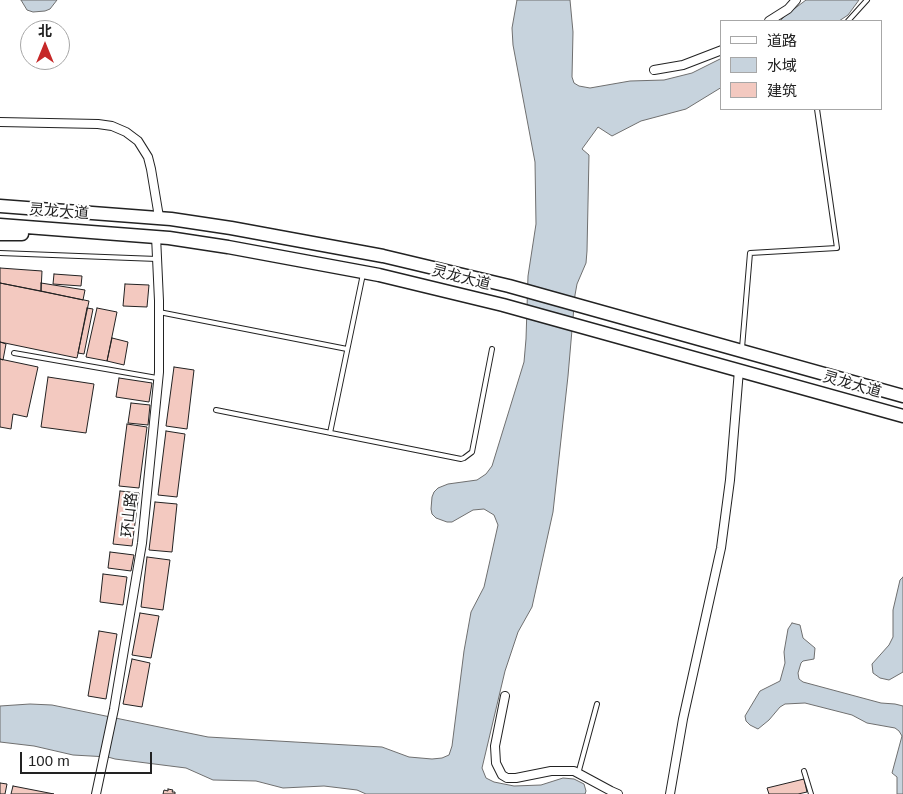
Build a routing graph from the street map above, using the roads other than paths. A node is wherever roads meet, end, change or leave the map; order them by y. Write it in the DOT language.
graph roads {
  1 [pos="796,0"];
  2 [pos="867,0"];
  3 [pos="771,20"];
  4 [pos="849,20"];
  5 [pos="720,51"];
  6 [pos="654,70"];
  7 [pos="817,110"];
  8 [pos="0,122"];
  9 [pos="0,197"];
  10 [pos="0,206"];
  11 [pos="127,214"];
  12 [pos="159,218"];
  13 [pos="0,225"];
  14 [pos="106,232"];
  15 [pos="0,234"];
  16 [pos="156,236"];
  17 [pos="0,253"];
  18 [pos="157,259"];
  19 [pos="363,272"];
  20 [pos="159,312"];
  21 [pos="347,349"];
  22 [pos="492,349"];
  23 [pos="741,351"];
  24 [pos="14,354"];
  25 [pos="739,370"];
  26 [pos="159,378"];
  27 [pos="903,396"];
  28 [pos="216,410"];
  29 [pos="903,416"];
  30 [pos="330,432"];
  31 [pos="505,696"];
  32 [pos="597,704"];
  33 [pos="804,772"];
  34 [pos="578,774"];
  35 [pos="96,794"];
  36 [pos="618,794"];
  37 [pos="670,794"];
  38 [pos="810,794"];
  1 -- 3 [label="street"];
  2 -- 4 [label="lane"];
  5 -- 6 [label="street"];
  7 -- 23 [label="lane"];
  8 -- 12 [label="street"];
  9 -- 11 [label="main road"];
  10 -- 11 [label="main road, 灵龙大道"];
  11 -- 12 [label="main road, 灵龙大道"];
  12 -- 23 [label="main road, 灵龙大道"];
  13 -- 14 [label="main road, 灵龙大道"];
  14 -- 15 [label="main road"];
  14 -- 16 [label="main road, 灵龙大道"];
  16 -- 18 [label="street, 环山路"];
  16 -- 19 [label="main road, 灵龙大道"];
  17 -- 18 [label="lane"];
  18 -- 20 [label="street, 环山路"];
  19 -- 21 [label="lane"];
  19 -- 25 [label="main road, 灵龙大道"];
  20 -- 21 [label="lane"];
  20 -- 26 [label="street, 环山路"];
  21 -- 30 [label="lane"];
  22 -- 30 [label="lane"];
  23 -- 27 [label="main road, 灵龙大道"];
  24 -- 26 [label="lane"];
  25 -- 29 [label="main road, 灵龙大道"];
  25 -- 37 [label="street"];
  26 -- 35 [label="street, 环山路"];
  28 -- 30 [label="lane"];
  31 -- 34 [label="street"];
  32 -- 34 [label="lane"];
  33 -- 38 [label="lane"];
  34 -- 36 [label="street"];
}
